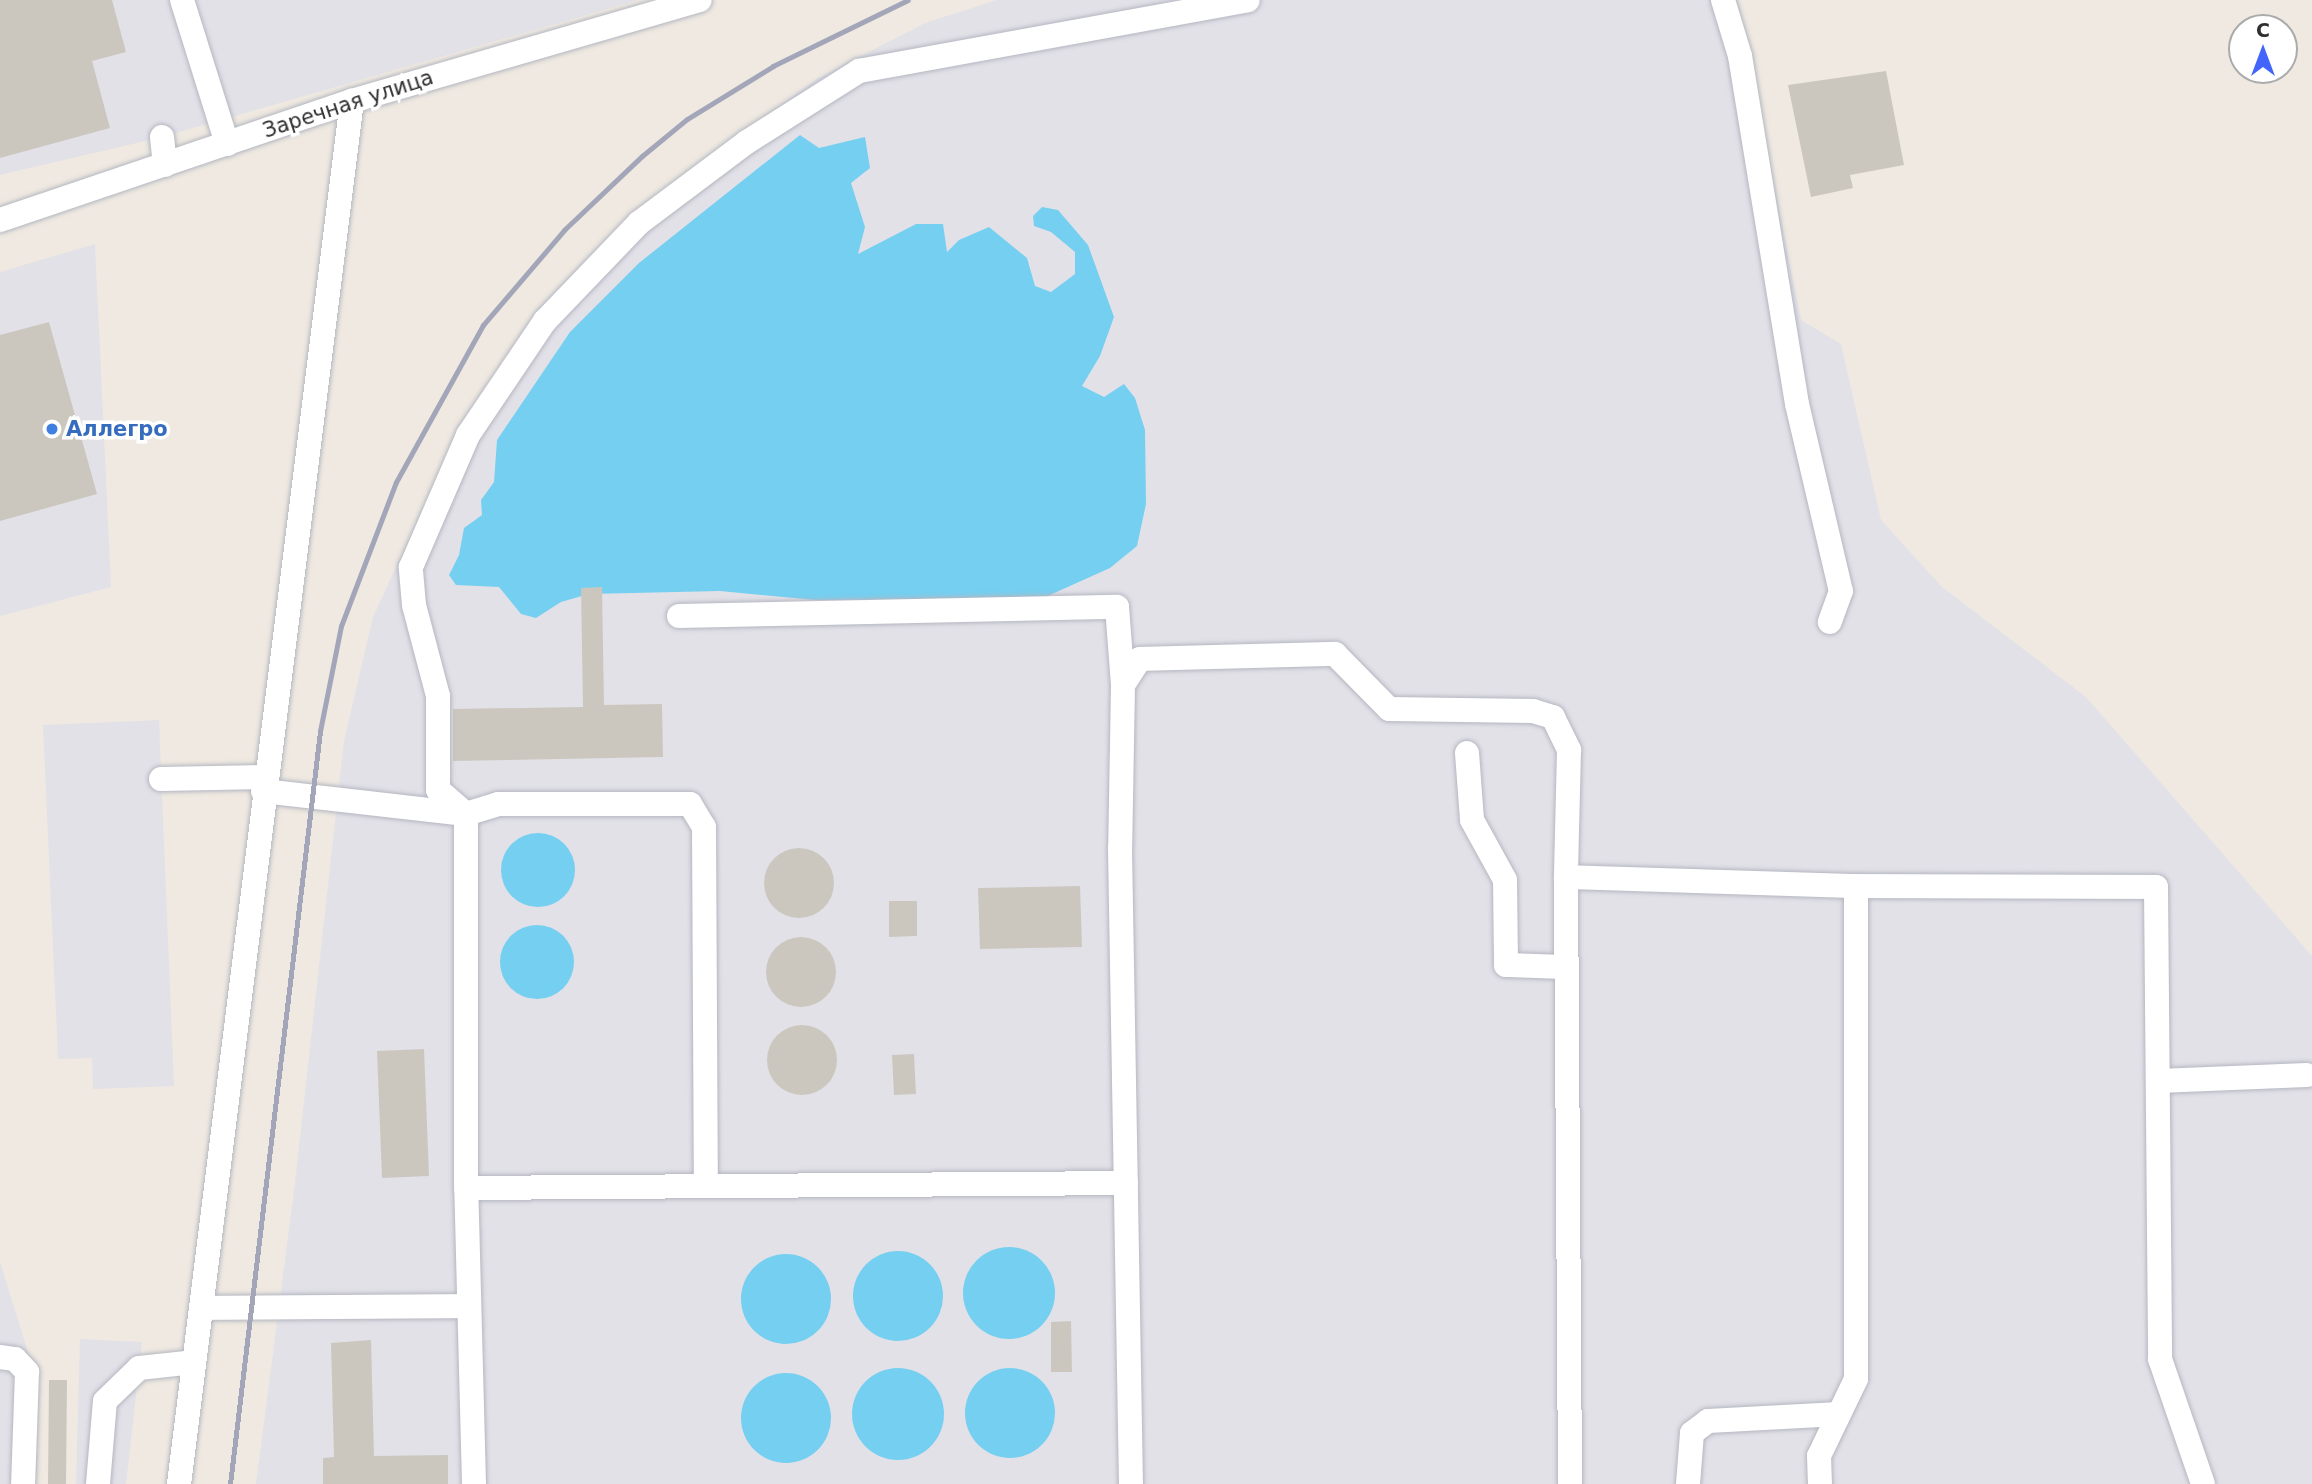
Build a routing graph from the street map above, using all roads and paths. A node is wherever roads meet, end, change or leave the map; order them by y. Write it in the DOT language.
graph roads {
  1 [pos="182,0"];
  2 [pos="700,0"];
  3 [pos="1248,0"];
  4 [pos="1723,0"];
  5 [pos="352,101"];
  6 [pos="162,137"];
  7 [pos="227,144"];
  8 [pos="165,165"];
  9 [pos="0,220"];
  10 [pos="679,616"];
  11 [pos="1830,622"];
  12 [pos="1123,685"];
  13 [pos="1467,753"];
  14 [pos="161,779"];
  15 [pos="264,784"];
  16 [pos="466,814"];
  17 [pos="1566,877"];
  18 [pos="1856,886"];
  19 [pos="1566,967"];
  20 [pos="2307,1075"];
  21 [pos="2158,1081"];
  22 [pos="1126,1183"];
  23 [pos="706,1186"];
  24 [pos="466,1188"];
  25 [pos="468,1306"];
  26 [pos="201,1308"];
  27 [pos="0,1357"];
  28 [pos="194,1362"];
  29 [pos="1839,1414"];
  30 [pos="23,1484"];
  31 [pos="98,1484"];
  32 [pos="179,1484"];
  33 [pos="474,1484"];
  34 [pos="1131,1484"];
  35 [pos="1570,1484"];
  36 [pos="1688,1484"];
  37 [pos="1820,1484"];
  38 [pos="2203,1484"];
  1 -- 7 [label="street"];
  2 -- 5 [label="street, Заречная улица"];
  3 -- 16 [label="street"];
  4 -- 11 [label="street"];
  5 -- 7 [label="street, Заречная улица"];
  5 -- 15 [label="street"];
  6 -- 8 [label="street"];
  7 -- 8 [label="street, Заречная улица"];
  8 -- 9 [label="street, Заречная улица"];
  10 -- 12 [label="street"];
  12 -- 17 [label="street"];
  12 -- 22 [label="street"];
  13 -- 19 [label="street"];
  14 -- 15 [label="street"];
  15 -- 16 [label="street"];
  15 -- 26 [label="street"];
  16 -- 23 [label="street"];
  16 -- 24 [label="street"];
  17 -- 18 [label="street"];
  17 -- 19 [label="street"];
  18 -- 21 [label="street"];
  18 -- 29 [label="street"];
  19 -- 35 [label="street"];
  20 -- 21 [label="street"];
  21 -- 38 [label="street"];
  22 -- 23 [label="street"];
  22 -- 34 [label="street"];
  23 -- 24 [label="street"];
  24 -- 25 [label="street"];
  25 -- 26 [label="street"];
  25 -- 33 [label="street"];
  26 -- 28 [label="street"];
  27 -- 30 [label="street"];
  28 -- 31 [label="street"];
  28 -- 32 [label="street"];
  29 -- 36 [label="street"];
  29 -- 37 [label="street"];
}
